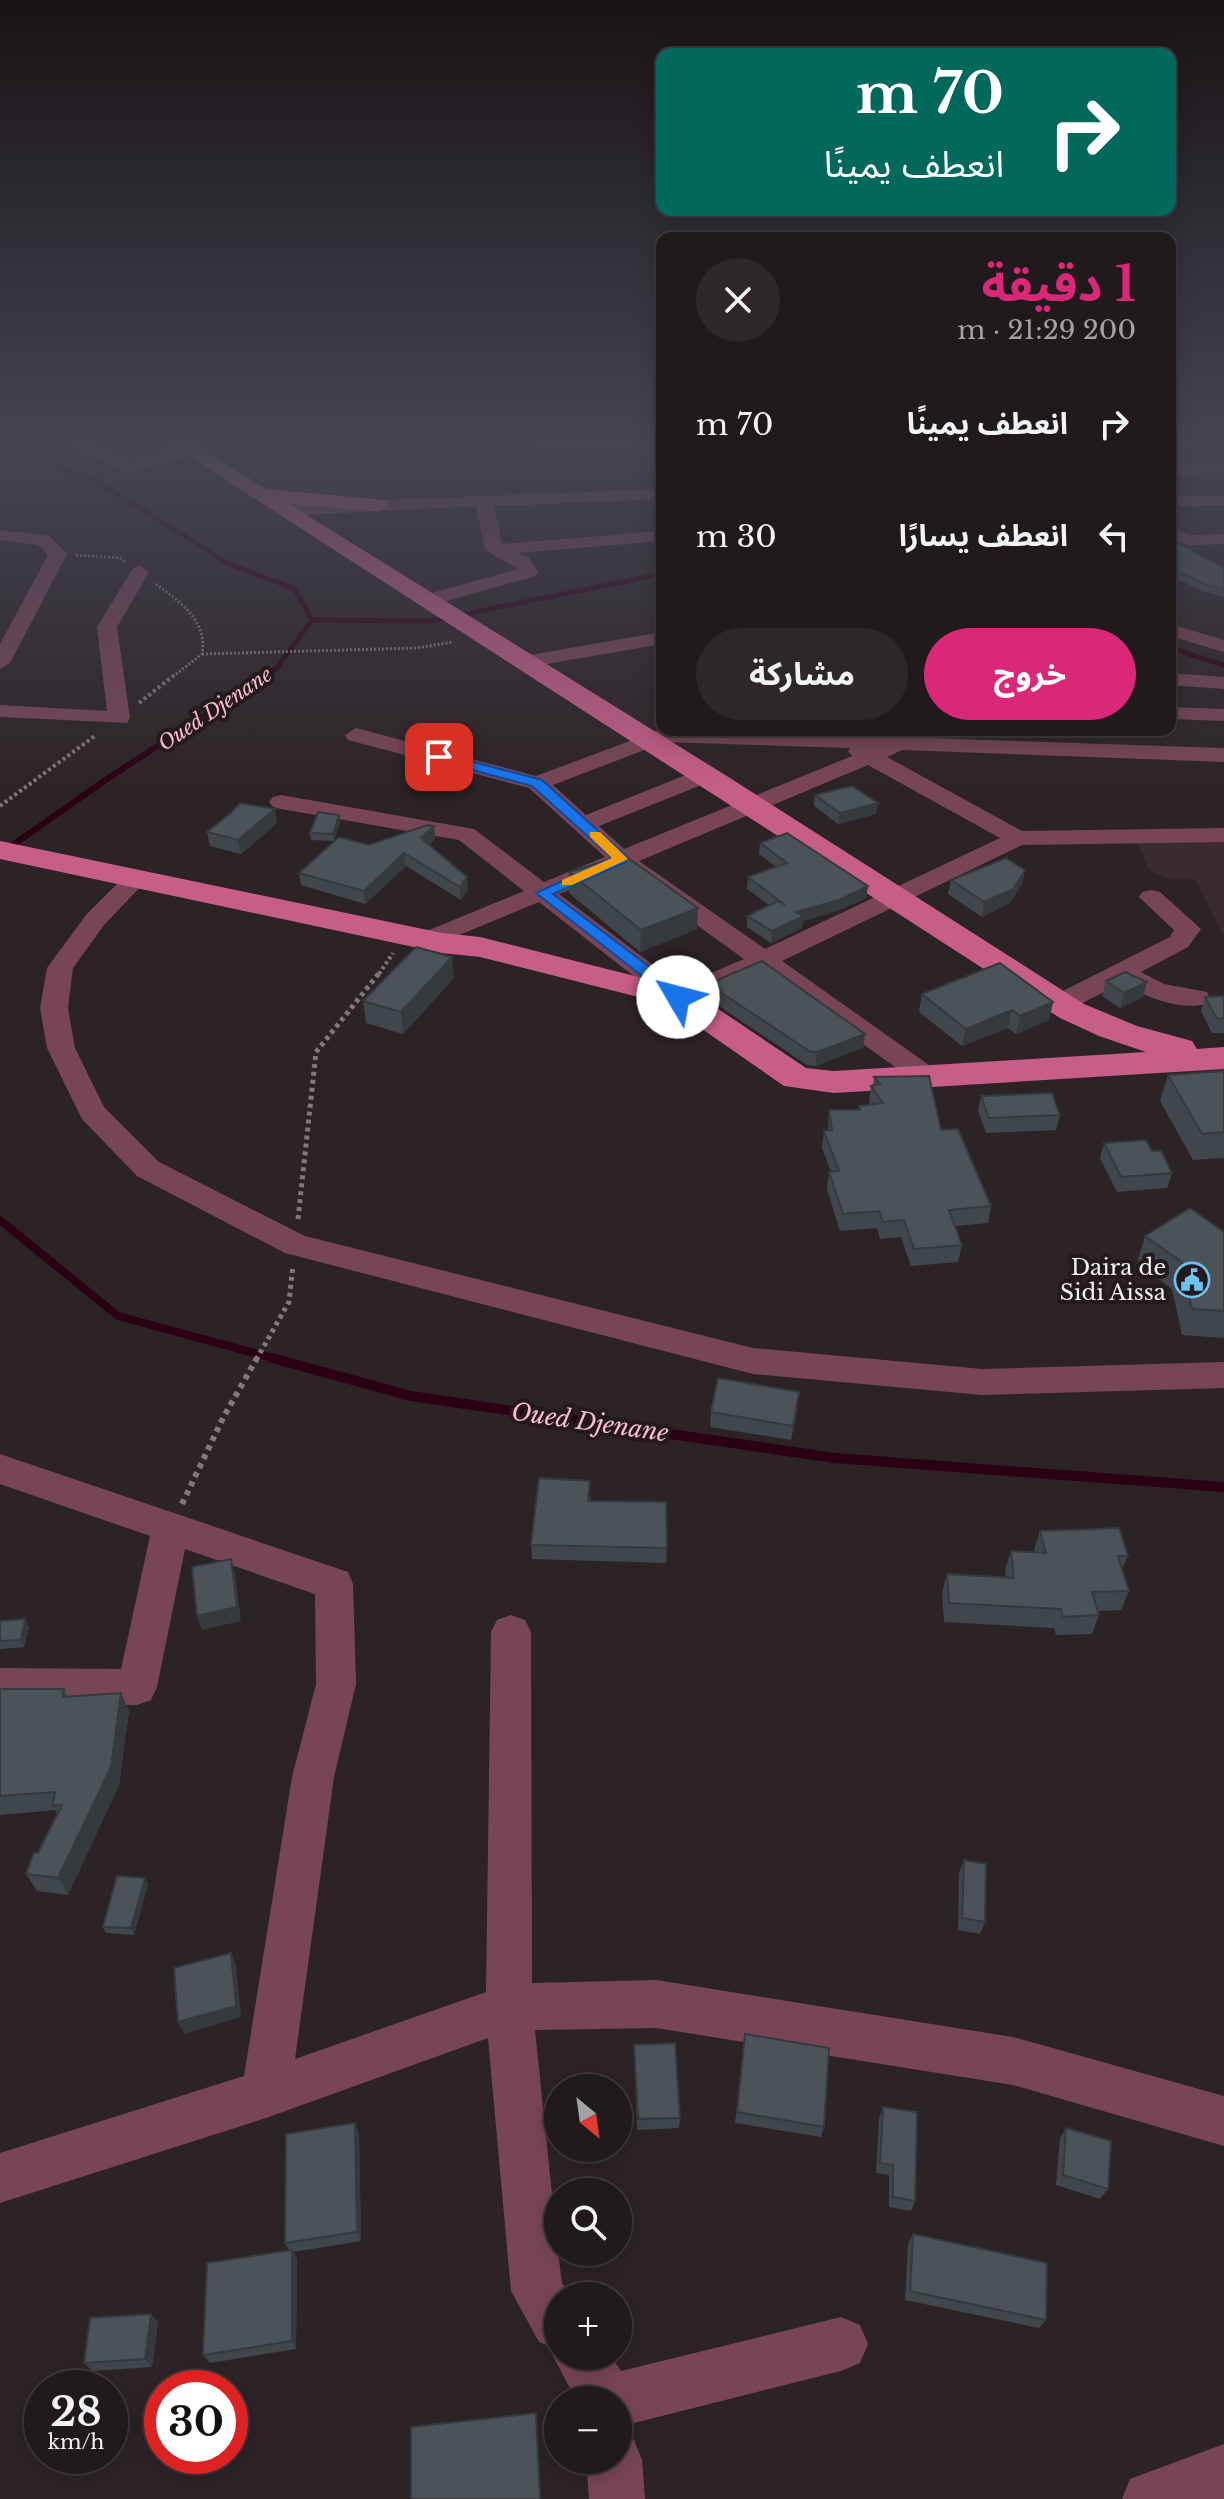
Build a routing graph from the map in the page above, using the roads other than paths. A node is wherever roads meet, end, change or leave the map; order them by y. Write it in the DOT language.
graph roads {
  1 [pos="56,559"];
  2 [pos="360,559"];
  3 [pos="515,559"];
  4 [pos="140,572"];
  5 [pos="431,602"];
  6 [pos="1176,632"];
  7 [pos="656,639"];
  8 [pos="1224,646"];
  9 [pos="524,662"];
  10 [pos="0,663"];
  11 [pos="1176,679"];
  12 [pos="1224,683"];
  13 [pos="0,711"];
  14 [pos="1176,713"];
  15 [pos="1224,715"];
  16 [pos="656,733"];
  17 [pos="356,735"];
  18 [pos="661,736"];
  19 [pos="1007,739"];
  20 [pos="842,742"];
  21 [pos="900,744"];
  22 [pos="1224,755"];
  23 [pos="870,757"];
  24 [pos="706,775"];
  25 [pos="537,783"];
  26 [pos="281,802"];
  27 [pos="754,806"];
  28 [pos="584,824"];
  29 [pos="1224,835"];
  30 [pos="1018,838"];
  31 [pos="0,850"];
  32 [pos="621,859"];
  33 [pos="135,880"];
  34 [pos="543,893"];
  35 [pos="896,897"];
  36 [pos="1151,897"];
  37 [pos="425,939"];
  38 [pos="763,960"];
  39 [pos="1121,972"];
  40 [pos="678,997"];
  41 [pos="1197,998"];
  42 [pos="1061,1003"];
  43 [pos="720,1023"];
  44 [pos="1224,1058"];
  45 [pos="926,1076"];
  46 [pos="1224,1375"];
  47 [pos="0,1469"];
  48 [pos="171,1526"];
  49 [pos="511,1632"];
  50 [pos="0,1686"];
  51 [pos="509,2007"];
  52 [pos="266,2094"];
  53 [pos="1224,2121"];
  54 [pos="0,2178"];
  55 [pos="544,2302"];
  56 [pos="841,2344"];
  57 [pos="632,2396"];
  58 [pos="615,2474"];
  59 [pos="617,2499"];
  1 -- 10 [label="street"];
  2 -- 5 [label="main road"];
  3 -- 5 [label="street"];
  4 -- 13 [label="street"];
  5 -- 9 [label="main road"];
  6 -- 8 [label="street"];
  7 -- 9 [label="street"];
  9 -- 16 [label="main road"];
  11 -- 12 [label="street"];
  14 -- 15 [label="street"];
  17 -- 25 [label="street"];
  18 -- 20 [label="street"];
  18 -- 24 [label="main road"];
  18 -- 25 [label="street"];
  19 -- 21 [label="street"];
  19 -- 22 [label="street"];
  20 -- 21 [label="street"];
  20 -- 23 [label="street"];
  21 -- 23 [label="street"];
  23 -- 27 [label="street"];
  23 -- 30 [label="street"];
  24 -- 27 [label="main road"];
  24 -- 28 [label="street"];
  25 -- 28 [label="street"];
  26 -- 34 [label="street"];
  27 -- 32 [label="street"];
  27 -- 35 [label="main road"];
  28 -- 32 [label="street"];
  29 -- 30 [label="street"];
  30 -- 35 [label="street"];
  31 -- 33 [label="main road"];
  32 -- 34 [label="street"];
  32 -- 38 [label="street"];
  33 -- 37 [label="main road"];
  33 -- 46 [label="street"];
  34 -- 37 [label="street"];
  34 -- 40 [label="street"];
  35 -- 38 [label="street"];
  35 -- 42 [label="main road"];
  36 -- 39 [label="street"];
  37 -- 40 [label="main road"];
  37 -- 43 [label="main road"];
  38 -- 40 [label="street"];
  38 -- 45 [label="street"];
  39 -- 41 [label="street"];
  39 -- 42 [label="street"];
  40 -- 43 [label="main road"];
  42 -- 44 [label="main road"];
  43 -- 45 [label="main road"];
  44 -- 45 [label="main road"];
  47 -- 48 [label="street"];
  48 -- 50 [label="street"];
  48 -- 52 [label="street"];
  49 -- 51 [label="street"];
  51 -- 52 [label="street"];
  51 -- 53 [label="street"];
  51 -- 55 [label="street"];
  52 -- 54 [label="street"];
  56 -- 57 [label="street"];
  58 -- 59 [label="street"];
}
